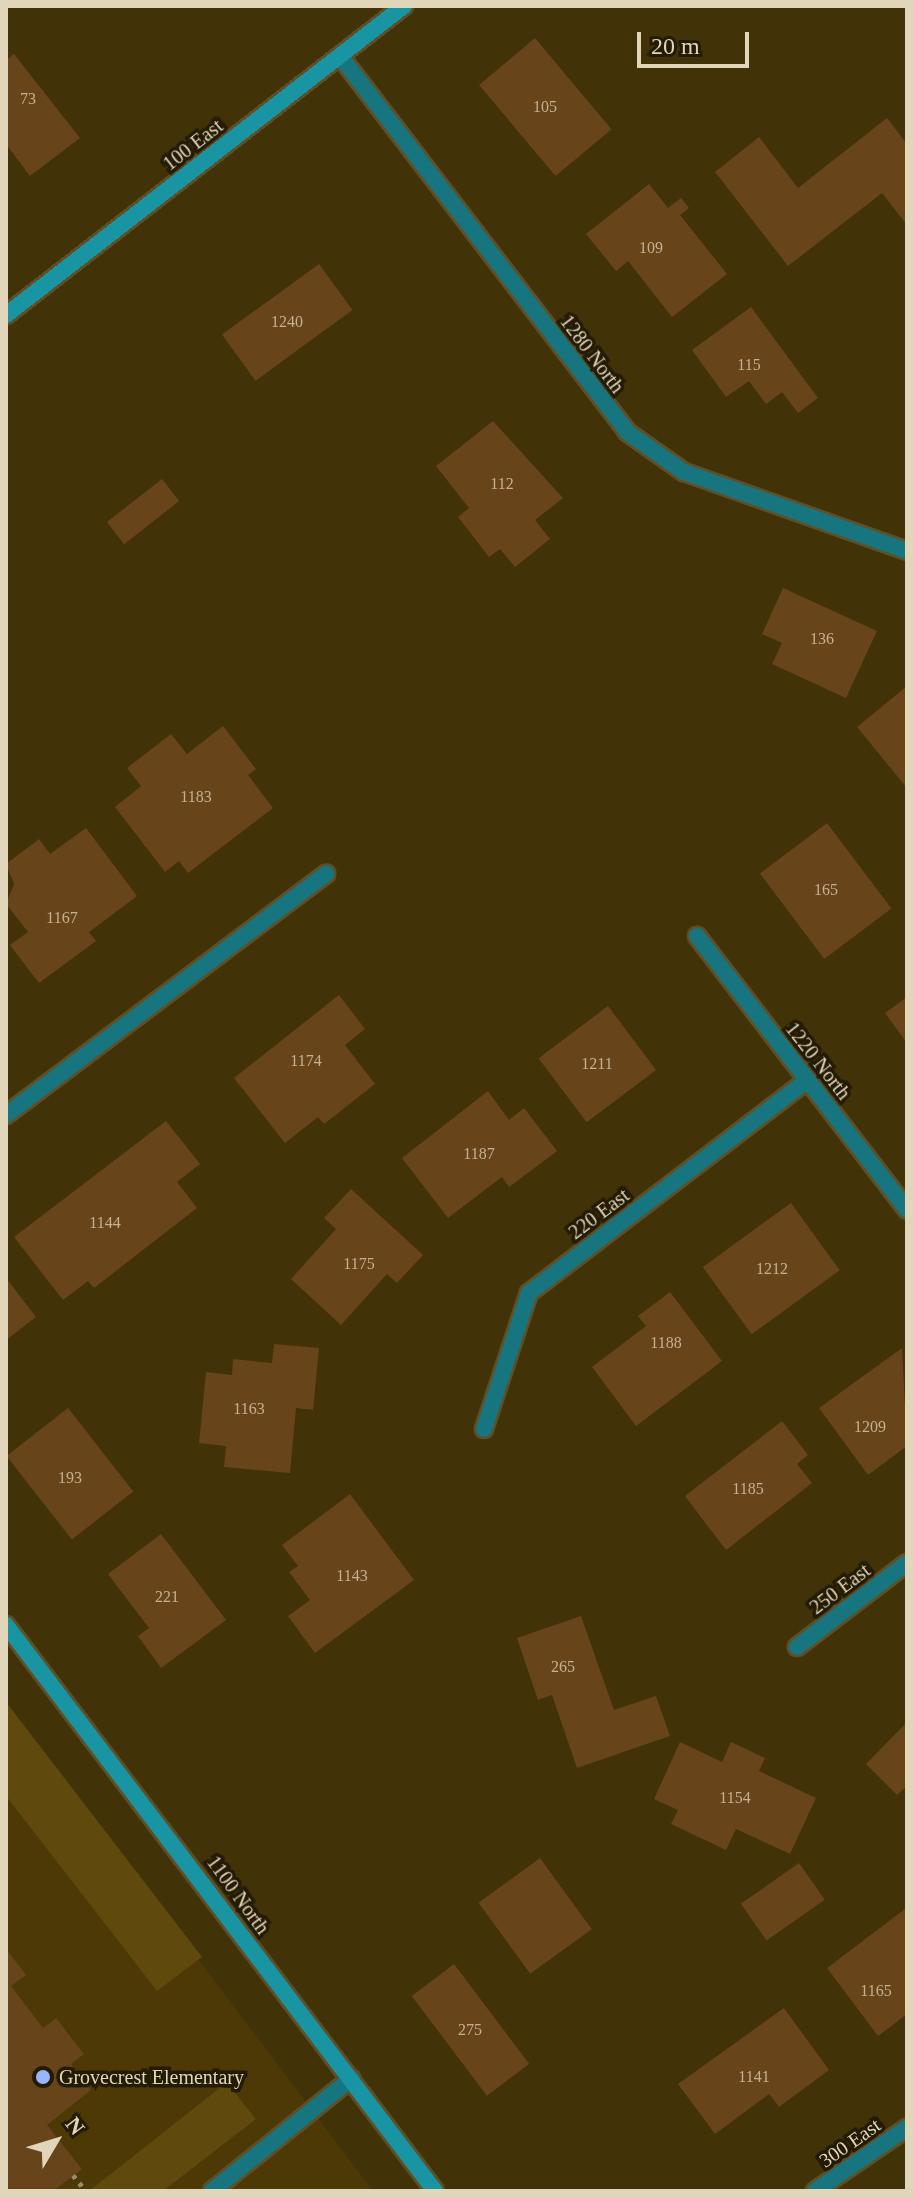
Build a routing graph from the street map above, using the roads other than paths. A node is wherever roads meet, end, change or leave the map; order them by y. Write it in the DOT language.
graph roads {
  1 [pos="404,6"];
  2 [pos="340,56"];
  3 [pos="6,315"];
  4 [pos="907,551"];
  5 [pos="326,874"];
  6 [pos="697,936"];
  7 [pos="808,1080"];
  8 [pos="6,1115"];
  9 [pos="907,1210"];
  10 [pos="484,1429"];
  11 [pos="907,1563"];
  12 [pos="6,1625"];
  13 [pos="797,1647"];
  14 [pos="351,2079"];
  15 [pos="907,2128"];
  16 [pos="212,2191"];
  17 [pos="435,2191"];
  18 [pos="815,2191"];
  1 -- 2 [label="street, 100 East"];
  2 -- 3 [label="street, 100 East"];
  2 -- 4 [label="street, 1280 North"];
  5 -- 8 [label="street"];
  6 -- 7 [label="street, 1220 North"];
  7 -- 9 [label="street, 1220 North"];
  7 -- 10 [label="street, 220 East"];
  11 -- 13 [label="street, 250 East"];
  12 -- 14 [label="street, 1100 North"];
  14 -- 16 [label="street"];
  14 -- 17 [label="street, 1100 North"];
  15 -- 18 [label="street, 300 East"];
}
